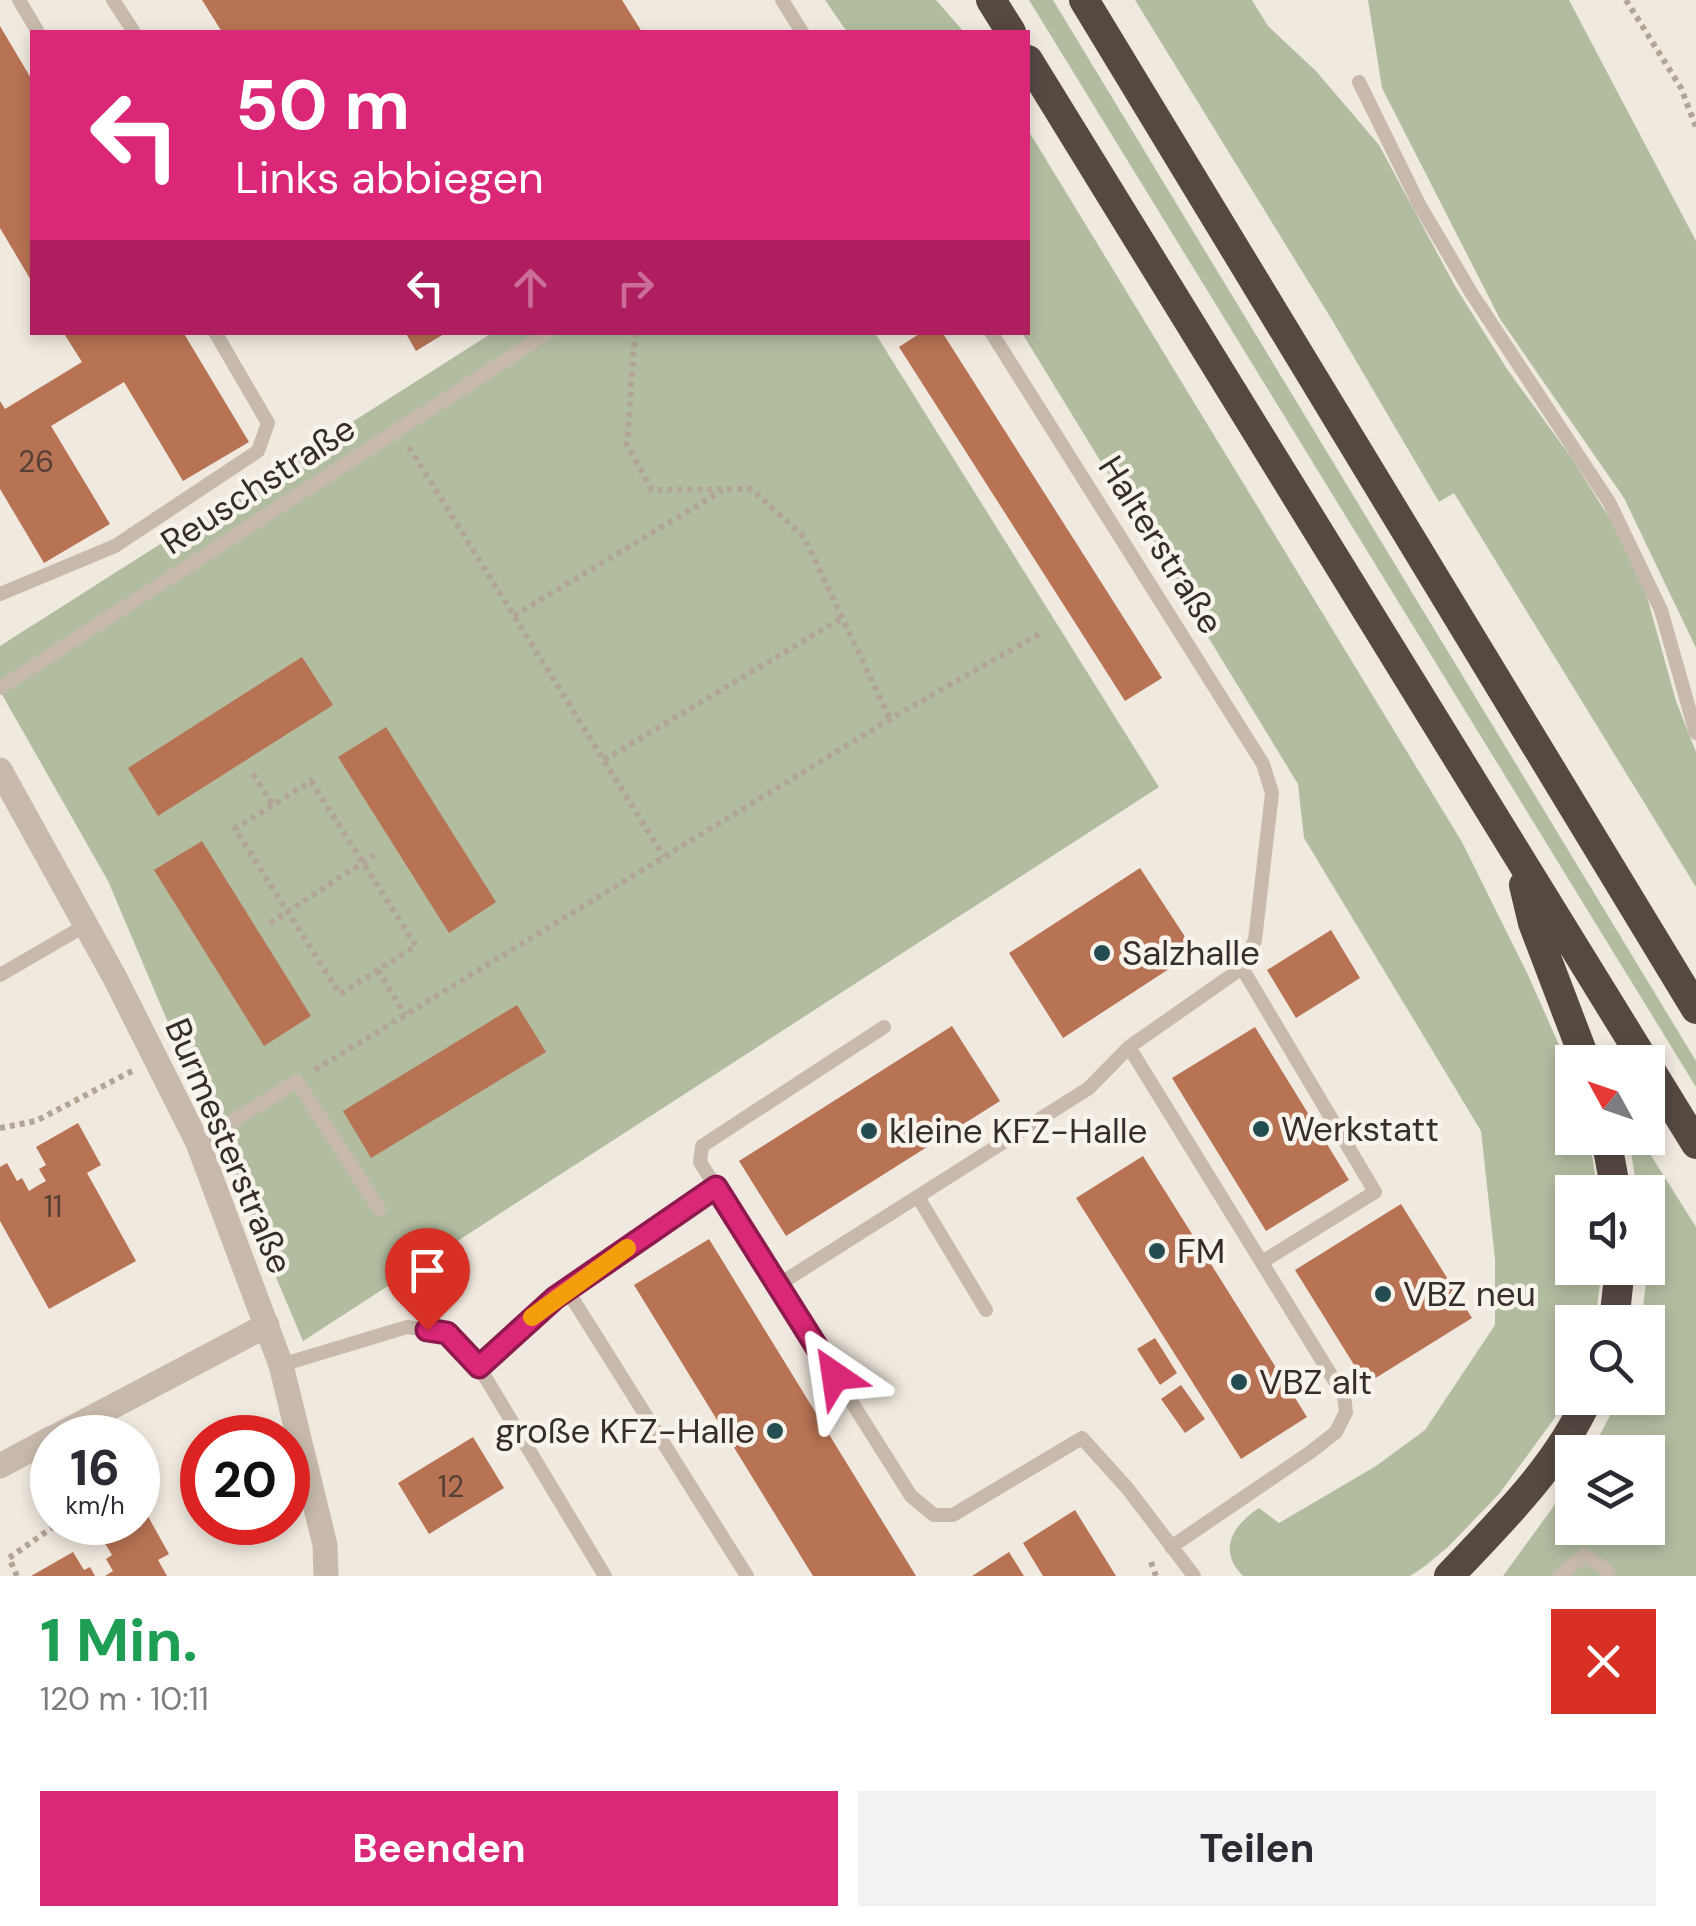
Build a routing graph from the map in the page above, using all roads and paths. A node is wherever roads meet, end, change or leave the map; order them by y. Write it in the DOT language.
graph roads {
  1 [pos="18,0"];
  2 [pos="113,0"];
  3 [pos="782,0"];
  4 [pos="990,0"];
  5 [pos="1084,0"];
  6 [pos="1626,0"];
  7 [pos="37,30"];
  8 [pos="133,30"];
  9 [pos="801,30"];
  10 [pos="1010,30"];
  11 [pos="1030,63"];
  12 [pos="1359,82"];
  13 [pos="1696,126"];
  14 [pos="217,335"];
  15 [pos="544,335"];
  16 [pos="635,335"];
  17 [pos="994,335"];
  18 [pos="398,430"];
  19 [pos="724,489"];
  20 [pos="0,594"];
  21 [pos="514,616"];
  22 [pos="842,618"];
  23 [pos="1041,633"];
  24 [pos="0,688"];
  25 [pos="890,719"];
  26 [pos="1696,733"];
  27 [pos="604,760"];
  28 [pos="0,770"];
  29 [pos="253,774"];
  30 [pos="273,805"];
  31 [pos="379,852"];
  32 [pos="664,857"];
  33 [pos="1518,858"];
  34 [pos="362,861"];
  35 [pos="288,912"];
  36 [pos="270,923"];
  37 [pos="86,925"];
  38 [pos="1242,968"];
  39 [pos="378,970"];
  40 [pos="0,975"];
  41 [pos="1696,1009"];
  42 [pos="406,1015"];
  43 [pos="884,1026"];
  44 [pos="1580,1045"];
  45 [pos="1634,1045"];
  46 [pos="1129,1047"];
  47 [pos="155,1058"];
  48 [pos="297,1081"];
  49 [pos="1665,1094"];
  50 [pos="0,1128"];
  51 [pos="198,1143"];
  52 [pos="1696,1144"];
  53 [pos="716,1187"];
  54 [pos="918,1196"];
  55 [pos="379,1209"];
  56 [pos="1262,1262"];
  57 [pos="778,1285"];
  58 [pos="567,1290"];
  59 [pos="986,1310"];
  60 [pos="267,1326"];
  61 [pos="281,1364"];
  62 [pos="479,1367"];
  63 [pos="97,1415"];
  64 [pos="1580,1415"];
  65 [pos="30,1450"];
  66 [pos="0,1466"];
  67 [pos="30,1543"];
  68 [pos="1171,1548"];
  69 [pos="1190,1572"];
  70 [pos="17,1576"];
  71 [pos="326,1576"];
  72 [pos="605,1576"];
  73 [pos="747,1576"];
  74 [pos="1206,1576"];
  75 [pos="1448,1576"];
  76 [pos="1559,1576"];
  77 [pos="1609,1576"];
  1 -- 7 [label="lane"];
  2 -- 8 [label="lane"];
  3 -- 9 [label="lane"];
  4 -- 10 [label="highway"];
  5 -- 41 [label="highway"];
  6 -- 13 [label="path"];
  11 -- 33 [label="highway"];
  12 -- 26 [label="lane"];
  14 -- 20 [label="lane"];
  15 -- 18 [label="lane, Reuschstraße"];
  16 -- 19 [label="path"];
  17 -- 38 [label="lane, Halterstraße"];
  18 -- 21 [label="path"];
  18 -- 24 [label="lane, Reuschstraße"];
  19 -- 21 [label="path"];
  19 -- 22 [label="path"];
  21 -- 27 [label="path"];
  22 -- 25 [label="path"];
  22 -- 27 [label="path"];
  23 -- 25 [label="path"];
  25 -- 32 [label="path"];
  27 -- 32 [label="path"];
  28 -- 37 [label="street, Burmesterstraße"];
  29 -- 30 [label="path"];
  30 -- 34 [label="path"];
  30 -- 35 [label="path"];
  31 -- 34 [label="path"];
  32 -- 42 [label="path"];
  33 -- 44 [label="highway"];
  33 -- 45 [label="highway"];
  34 -- 35 [label="path"];
  34 -- 39 [label="path"];
  35 -- 36 [label="path"];
  35 -- 39 [label="path"];
  37 -- 40 [label="lane"];
  37 -- 47 [label="street, Burmesterstraße"];
  38 -- 46 [label="lane"];
  38 -- 56 [label="lane"];
  39 -- 42 [label="path"];
  42 -- 48 [label="path"];
  43 -- 53 [label="lane"];
  46 -- 54 [label="lane"];
  46 -- 56 [label="lane"];
  47 -- 50 [label="path"];
  47 -- 51 [label="street, Burmesterstraße"];
  48 -- 51 [label="lane"];
  48 -- 55 [label="lane"];
  49 -- 52 [label="highway"];
  51 -- 60 [label="street, Burmesterstraße"];
  53 -- 57 [label="lane"];
  53 -- 58 [label="lane"];
  54 -- 57 [label="lane"];
  54 -- 59 [label="lane"];
  56 -- 68 [label="lane"];
  57 -- 68 [label="lane"];
  58 -- 62 [label="lane"];
  58 -- 73 [label="lane"];
  60 -- 61 [label="street, Burmesterstraße"];
  60 -- 63 [label="street"];
  61 -- 62 [label="lane"];
  61 -- 71 [label="street, Burmesterstraße"];
  62 -- 72 [label="lane"];
  64 -- 75 [label="highway"];
  65 -- 66 [label="street"];
  67 -- 70 [label="path"];
  68 -- 69 [label="lane"];
  69 -- 74 [label="lane"];
  76 -- 77 [label="lane"];
}
